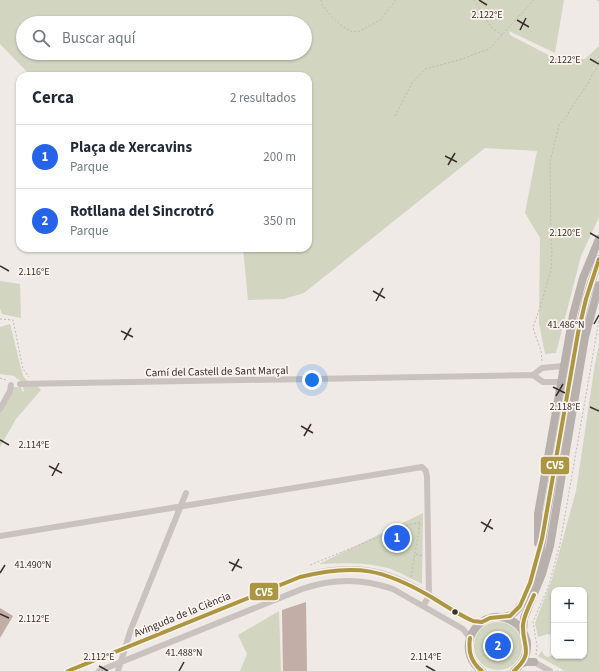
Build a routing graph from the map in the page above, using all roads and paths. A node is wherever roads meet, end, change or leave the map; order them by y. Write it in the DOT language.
graph roads {
  1 [pos="321,0"];
  2 [pos="396,0"];
  3 [pos="474,0"];
  4 [pos="534,0"];
  5 [pos="502,35"];
  6 [pos="599,65"];
  7 [pos="395,116"];
  8 [pos="599,239"];
  9 [pos="599,259"];
  10 [pos="599,285"];
  11 [pos="599,296"];
  12 [pos="593,304"];
  13 [pos="0,319"];
  14 [pos="599,320"];
  15 [pos="563,366"];
  16 [pos="542,368"];
  17 [pos="533,375"];
  18 [pos="560,382"];
  19 [pos="20,384"];
  20 [pos="37,384"];
  21 [pos="12,385"];
  22 [pos="0,409"];
  23 [pos="186,493"];
  24 [pos="181,506"];
  25 [pos="420,522"];
  26 [pos="425,522"];
  27 [pos="0,536"];
  28 [pos="540,553"];
  29 [pos="416,554"];
  30 [pos="426,557"];
  31 [pos="310,565"];
  32 [pos="411,577"];
  33 [pos="429,596"];
  34 [pos="424,606"];
  35 [pos="502,617"];
  36 [pos="482,622"];
  37 [pos="523,632"];
  38 [pos="470,638"];
  39 [pos="125,648"];
  40 [pos="526,652"];
  41 [pos="535,659"];
  42 [pos="121,662"];
  43 [pos="521,664"];
  44 [pos="478,669"];
  45 [pos="68,671"];
  46 [pos="99,671"];
  47 [pos="118,671"];
  48 [pos="514,671"];
  49 [pos="550,671"];
  1 -- 2 [label="path"];
  3 -- 5 [label="path"];
  4 -- 5 [label="path"];
  5 -- 7 [label="path"];
  6 -- 16 [label="path"];
  8 -- 15 [label="main road"];
  9 -- 28 [label="main road"];
  10 -- 12 [label="main road"];
  11 -- 12 [label="street"];
  12 -- 37 [label="main road"];
  13 -- 20 [label="path"];
  14 -- 41 [label="path"];
  15 -- 16 [label="street"];
  15 -- 18 [label="main road"];
  16 -- 17 [label="street"];
  17 -- 18 [label="street, Camí del Castell de Sant Marçal"];
  17 -- 20 [label="street, Camí del Castell de Sant Marçal"];
  18 -- 28 [label="main road"];
  19 -- 20 [label="street, Camí del Castell de Sant Marçal"];
  21 -- 22 [label="street"];
  23 -- 24 [label="street"];
  24 -- 27 [label="street"];
  24 -- 33 [label="street"];
  24 -- 39 [label="street"];
  25 -- 26 [label="path"];
  25 -- 29 [label="path"];
  25 -- 31 [label="path"];
  28 -- 35 [label="main road"];
  29 -- 30 [label="path"];
  29 -- 32 [label="path"];
  33 -- 34 [label="street"];
  33 -- 36 [label="street, Avinguda de la Ciència"];
  33 -- 39 [label="street, Avinguda de la Ciència"];
  34 -- 38 [label="street, Avinguda de la Ciència"];
  34 -- 42 [label="street, Avinguda de la Ciència"];
  35 -- 36 [label="main road"];
  35 -- 37 [label="main road"];
  36 -- 38 [label="main road"];
  37 -- 40 [label="main road"];
  38 -- 44 [label="main road"];
  39 -- 42 [label="street"];
  39 -- 45 [label="street, Avinguda de la Ciència"];
  40 -- 41 [label="main road"];
  40 -- 43 [label="main road"];
  41 -- 43 [label="main road"];
  41 -- 49 [label="street"];
  42 -- 46 [label="street, Avinguda de la Ciència"];
  42 -- 47 [label="street"];
  43 -- 48 [label="main road"];
}
